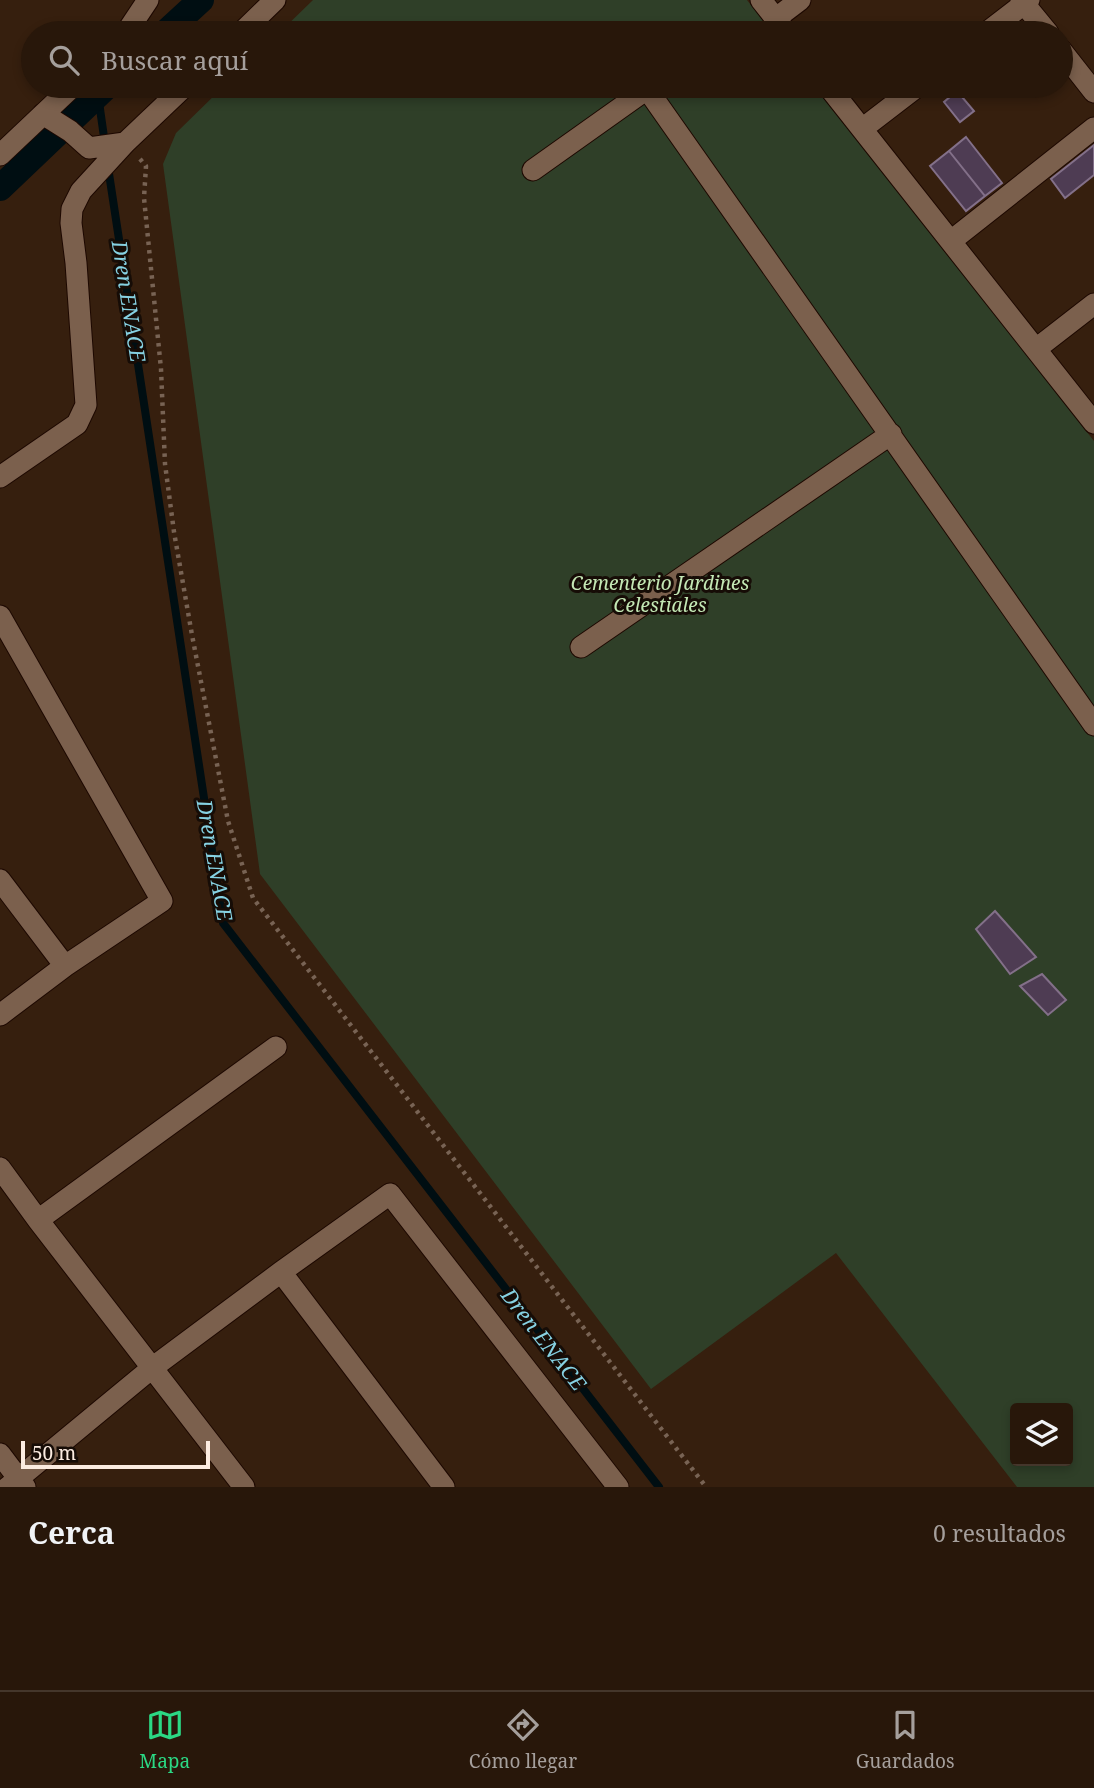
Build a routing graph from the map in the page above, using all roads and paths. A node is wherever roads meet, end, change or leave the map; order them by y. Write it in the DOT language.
graph roads {
  1 [pos="148,0"];
  2 [pos="275,0"];
  3 [pos="761,0"];
  4 [pos="800,0"];
  5 [pos="1025,1"];
  6 [pos="134,21"];
  7 [pos="253,21"];
  8 [pos="777,21"];
  9 [pos="785,21"];
  10 [pos="1001,21"];
  11 [pos="1039,21"];
  12 [pos="1073,65"];
  13 [pos="1094,92"];
  14 [pos="60,98"];
  15 [pos="172,98"];
  16 [pos="634,98"];
  17 [pos="653,98"];
  18 [pos="837,98"];
  19 [pos="902,98"];
  20 [pos="43,114"];
  21 [pos="1094,128"];
  22 [pos="862,129"];
  23 [pos="125,143"];
  24 [pos="0,155"];
  25 [pos="533,170"];
  26 [pos="951,241"];
  27 [pos="1094,304"];
  28 [pos="1036,349"];
  29 [pos="1094,422"];
  30 [pos="891,434"];
  31 [pos="0,477"];
  32 [pos="0,616"];
  33 [pos="581,648"];
  34 [pos="1094,725"];
  35 [pos="0,880"];
  36 [pos="65,966"];
  37 [pos="0,1015"];
  38 [pos="276,1047"];
  39 [pos="0,1168"];
  40 [pos="37,1220"];
  41 [pos="281,1272"];
  42 [pos="152,1368"];
  43 [pos="0,1454"];
  44 [pos="17,1484"];
  45 [pos="243,1487"];
  46 [pos="444,1487"];
  47 [pos="618,1487"];
  48 [pos="706,1487"];
  1 -- 6 [label="street"];
  2 -- 7 [label="street"];
  3 -- 8 [label="street"];
  4 -- 9 [label="street"];
  5 -- 10 [label="street"];
  5 -- 11 [label="street"];
  12 -- 13 [label="street"];
  14 -- 20 [label="street"];
  15 -- 23 [label="street"];
  16 -- 25 [label="street"];
  17 -- 30 [label="street"];
  18 -- 22 [label="street"];
  19 -- 22 [label="street"];
  20 -- 23 [label="street"];
  20 -- 24 [label="street"];
  21 -- 26 [label="street"];
  22 -- 26 [label="street"];
  23 -- 31 [label="street"];
  23 -- 48 [label="path"];
  26 -- 28 [label="street"];
  27 -- 28 [label="street"];
  28 -- 29 [label="street"];
  30 -- 33 [label="street"];
  30 -- 34 [label="street"];
  32 -- 36 [label="street"];
  35 -- 36 [label="street"];
  36 -- 37 [label="street"];
  38 -- 40 [label="street"];
  39 -- 40 [label="street"];
  40 -- 42 [label="street"];
  41 -- 42 [label="street"];
  41 -- 46 [label="street"];
  41 -- 47 [label="street"];
  42 -- 44 [label="street"];
  42 -- 45 [label="street"];
  43 -- 44 [label="street"];
}
